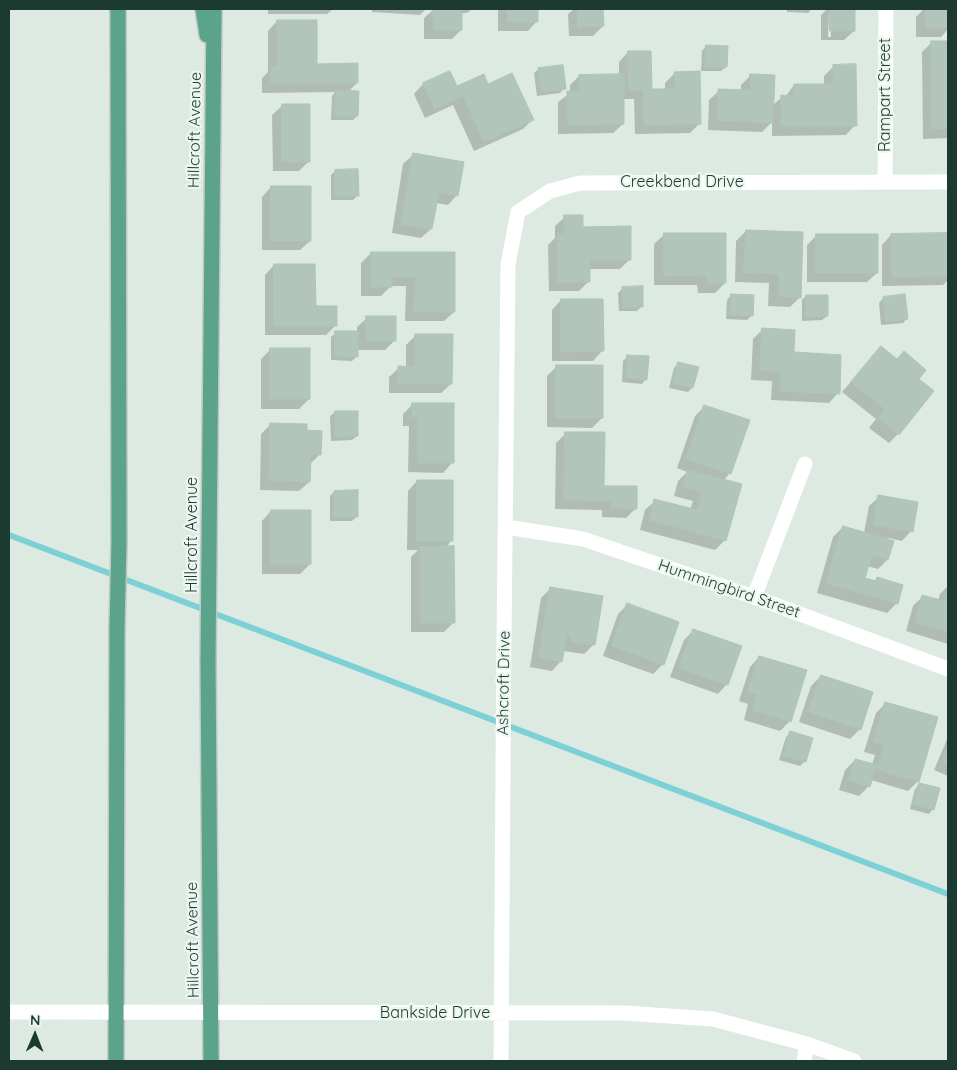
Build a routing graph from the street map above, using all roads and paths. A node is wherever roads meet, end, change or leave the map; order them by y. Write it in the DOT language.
graph roads {
  1 [pos="118,9"];
  2 [pos="203,9"];
  3 [pos="214,9"];
  4 [pos="886,9"];
  5 [pos="214,79"];
  6 [pos="885,182"];
  7 [pos="948,182"];
  8 [pos="508,306"];
  9 [pos="805,464"];
  10 [pos="506,527"];
  11 [pos="754,597"];
  12 [pos="948,669"];
  13 [pos="9,1012"];
  14 [pos="212,1012"];
  15 [pos="116,1013"];
  16 [pos="501,1013"];
  17 [pos="807,1044"];
  18 [pos="116,1061"];
  19 [pos="211,1061"];
  20 [pos="501,1061"];
  21 [pos="804,1061"];
  22 [pos="854,1061"];
  1 -- 15 [label="main road"];
  2 -- 5 [label="main road"];
  3 -- 5 [label="main road, Hillcroft Avenue"];
  4 -- 6 [label="street, Rampart Street"];
  5 -- 14 [label="main road, Hillcroft Avenue"];
  6 -- 7 [label="street, Creekbend Drive"];
  6 -- 8 [label="street, Creekbend Drive"];
  8 -- 10 [label="street, Ashcroft Drive"];
  9 -- 11 [label="street"];
  10 -- 11 [label="street, Hummingbird Street"];
  10 -- 16 [label="street, Ashcroft Drive"];
  11 -- 12 [label="street, Hummingbird Street"];
  13 -- 15 [label="street, Bankside Drive"];
  14 -- 15 [label="street, Bankside Drive"];
  14 -- 16 [label="street, Bankside Drive"];
  14 -- 19 [label="main road, Hillcroft Avenue"];
  15 -- 18 [label="main road"];
  16 -- 17 [label="street, Bankside Drive"];
  16 -- 20 [label="street, Ashcroft Drive"];
  17 -- 21 [label="street"];
  17 -- 22 [label="street, Bankside Drive"];
}
